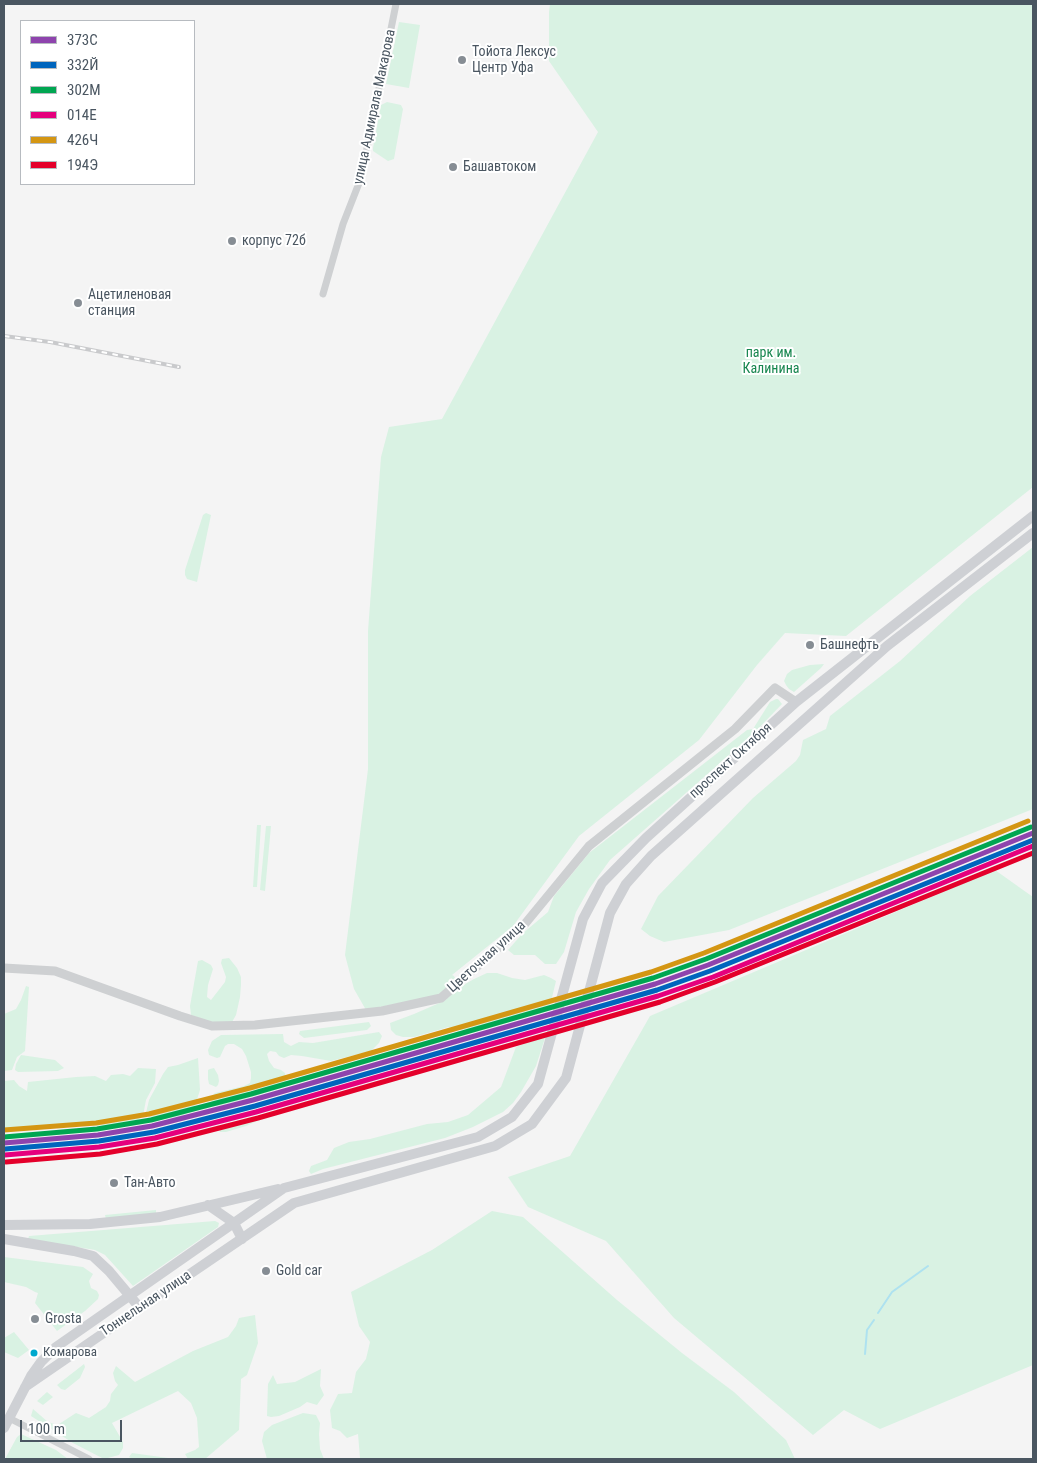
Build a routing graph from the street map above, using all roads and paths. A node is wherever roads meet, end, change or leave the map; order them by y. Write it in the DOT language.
graph roads {
  1 [pos="396,4"];
  2 [pos="323,294"];
  3 [pos="1033,516"];
  4 [pos="1033,533"];
  5 [pos="796,702"];
  6 [pos="4,968"];
  7 [pos="566,1078"];
  8 [pos="538,1084"];
  9 [pos="284,1188"];
  10 [pos="208,1205"];
  11 [pos="234,1223"];
  12 [pos="4,1225"];
  13 [pos="242,1239"];
  14 [pos="4,1240"];
  15 [pos="130,1296"];
  16 [pos="140,1308"];
  17 [pos="25,1388"];
  18 [pos="9,1418"];
  19 [pos="4,1428"];
  20 [pos="89,1459"];
  1 -- 2 [label="street, улица Адмирала Макарова"];
  3 -- 5 [label="main road, проспект Октября"];
  4 -- 7 [label="main road, проспект Октября"];
  5 -- 6 [label="street, Цветочная улица"];
  5 -- 8 [label="main road, проспект Октября"];
  7 -- 13 [label="main road, Тоннельная улица"];
  8 -- 9 [label="main road, Тоннельная улица"];
  9 -- 10 [label="main road"];
  9 -- 11 [label="main road, Тоннельная улица"];
  10 -- 11 [label="main road"];
  10 -- 12 [label="main road"];
  11 -- 13 [label="main road"];
  11 -- 15 [label="main road, Тоннельная улица"];
  13 -- 16 [label="main road, Тоннельная улица"];
  14 -- 15 [label="main road"];
  15 -- 16 [label="main road"];
  15 -- 17 [label="main road, Тоннельная улица"];
  16 -- 17 [label="main road, Тоннельная улица"];
  17 -- 18 [label="main road"];
  18 -- 19 [label="main road"];
  18 -- 20 [label="street"];
}
